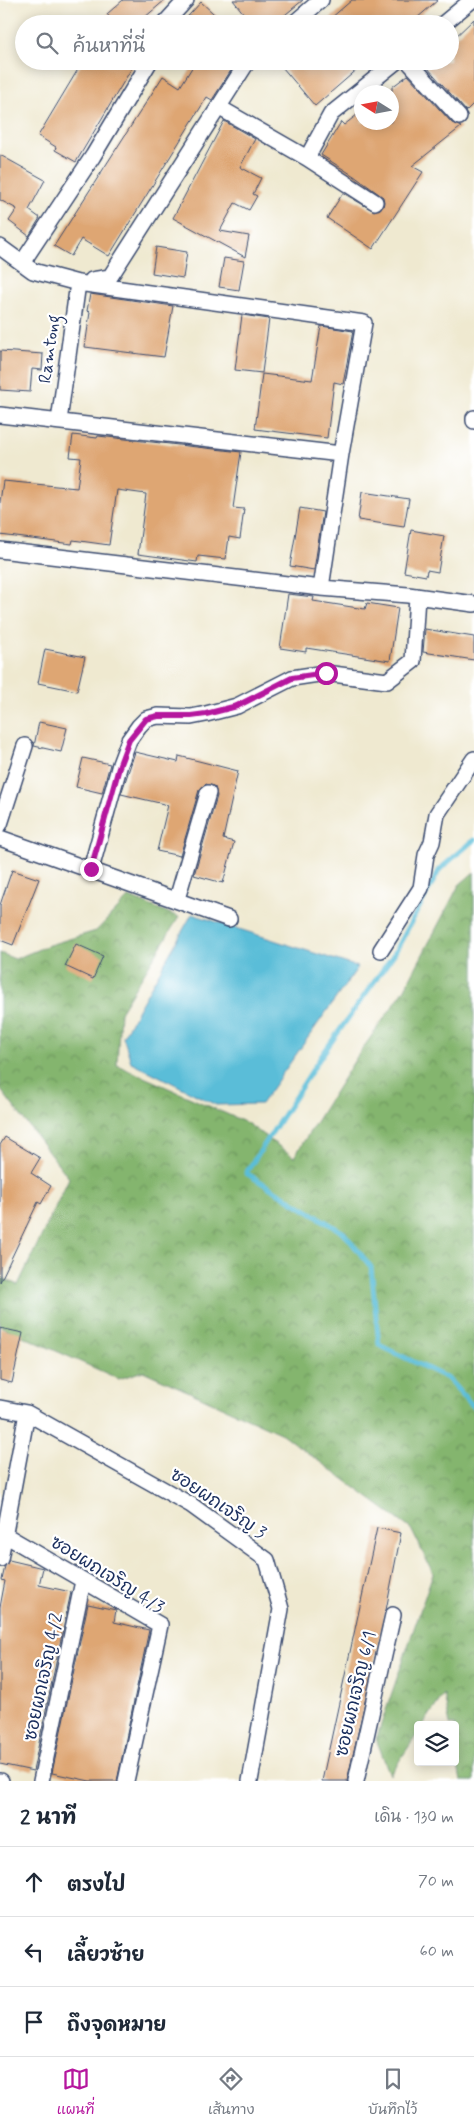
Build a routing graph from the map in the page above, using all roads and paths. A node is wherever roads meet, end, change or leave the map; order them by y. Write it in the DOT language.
graph roads {
  1 [pos="186,0"];
  2 [pos="321,0"];
  3 [pos="472,0"];
  4 [pos="172,15"];
  5 [pos="304,15"];
  6 [pos="454,15"];
  7 [pos="145,70"];
  8 [pos="243,70"];
  9 [pos="385,70"];
  10 [pos="416,70"];
  11 [pos="220,108"];
  12 [pos="459,117"];
  13 [pos="307,158"];
  14 [pos="375,202"];
  15 [pos="0,247"];
  16 [pos="22,263"];
  17 [pos="78,283"];
  18 [pos="0,415"];
  19 [pos="59,421"];
  20 [pos="341,454"];
  21 [pos="0,550"];
  22 [pos="321,588"];
  23 [pos="417,596"];
  24 [pos="474,604"];
  25 [pos="25,746"];
  26 [pos="474,759"];
  27 [pos="208,792"];
  28 [pos="0,824"];
  29 [pos="0,838"];
  30 [pos="91,869"];
  31 [pos="177,899"];
  32 [pos="229,919"];
  33 [pos="381,950"];
  34 [pos="0,1408"];
  35 [pos="27,1413"];
  36 [pos="5,1535"];
  37 [pos="0,1559"];
  38 [pos="83,1581"];
  39 [pos="393,1615"];
  40 [pos="41,1781"];
  41 [pos="126,1781"];
  42 [pos="250,1781"];
  43 [pos="356,1781"];
  1 -- 4 [label="street"];
  2 -- 5 [label="street"];
  3 -- 6 [label="street"];
  7 -- 16 [label="street"];
  8 -- 11 [label="street"];
  9 -- 13 [label="street"];
  10 -- 12 [label="street"];
  11 -- 13 [label="street"];
  11 -- 17 [label="street"];
  13 -- 14 [label="street"];
  15 -- 16 [label="street"];
  16 -- 17 [label="street"];
  17 -- 19 [label="street, Ramtong"];
  17 -- 20 [label="street"];
  18 -- 19 [label="street"];
  19 -- 20 [label="street"];
  20 -- 22 [label="street"];
  21 -- 22 [label="street"];
  22 -- 23 [label="street"];
  23 -- 24 [label="street"];
  23 -- 30 [label="street"];
  25 -- 28 [label="street"];
  26 -- 33 [label="street"];
  27 -- 31 [label="street"];
  29 -- 30 [label="street"];
  30 -- 31 [label="street"];
  31 -- 32 [label="street"];
  34 -- 35 [label="street, ซอยผถเจริญ 3"];
  35 -- 36 [label="street"];
  35 -- 42 [label="street, ซอยผถเจริญ 3"];
  36 -- 37 [label="street"];
  36 -- 38 [label="street, ซอยผถเจริญ 4/3"];
  38 -- 40 [label="street, ซอยผถเจริญ 4/2"];
  38 -- 41 [label="street, ซอยผถเจริญ 4/3"];
  39 -- 43 [label="street, ซอยผถเจริญ 6/1"];
}
